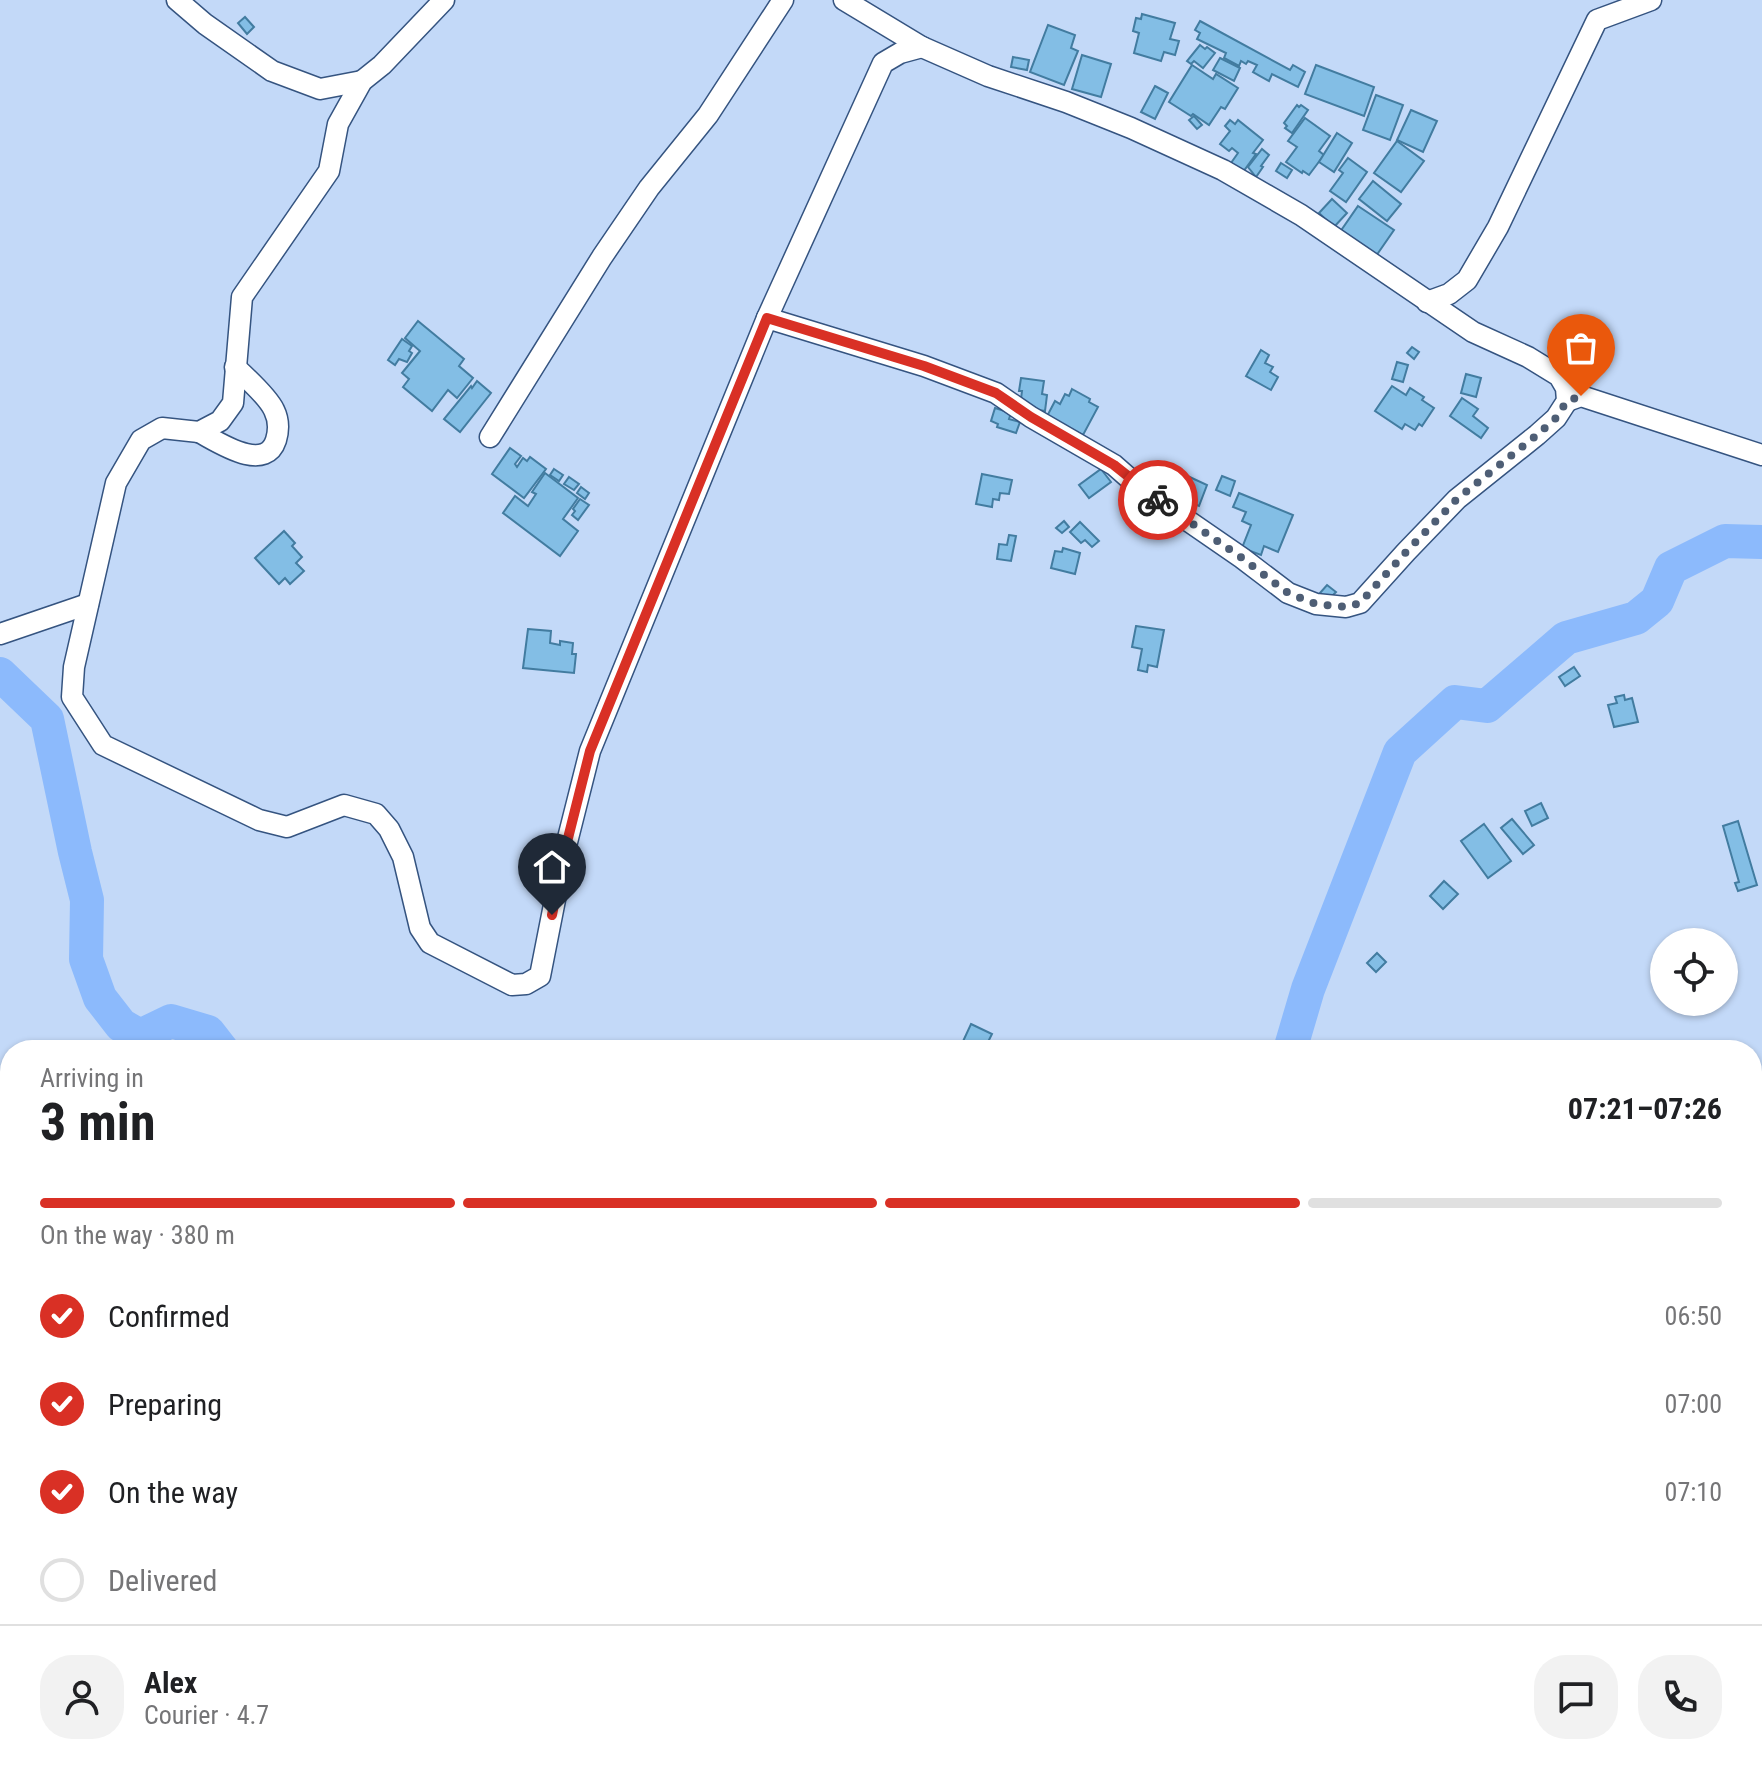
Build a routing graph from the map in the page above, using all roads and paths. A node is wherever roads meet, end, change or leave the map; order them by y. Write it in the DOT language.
graph roads {
  1 [pos="177,0"];
  2 [pos="444,0"];
  3 [pos="783,0"];
  4 [pos="844,0"];
  5 [pos="1651,0"];
  6 [pos="922,47"];
  7 [pos="362,81"];
  8 [pos="1427,302"];
  9 [pos="767,318"];
  10 [pos="235,367"];
  11 [pos="1567,401"];
  12 [pos="199,432"];
  13 [pos="490,437"];
  14 [pos="1762,455"];
  15 [pos="88,604"];
  16 [pos="0,634"];
  1 -- 7 [label="street"];
  2 -- 7 [label="street"];
  3 -- 13 [label="street"];
  4 -- 6 [label="street"];
  5 -- 8 [label="street"];
  6 -- 8 [label="street"];
  6 -- 9 [label="street"];
  7 -- 10 [label="street"];
  8 -- 11 [label="street"];
  9 -- 11 [label="street"];
  9 -- 15 [label="street"];
  10 -- 12 [label="street"];
  10 -- 12 [label="street"];
  11 -- 14 [label="street"];
  12 -- 15 [label="street"];
  15 -- 16 [label="street"];
}
